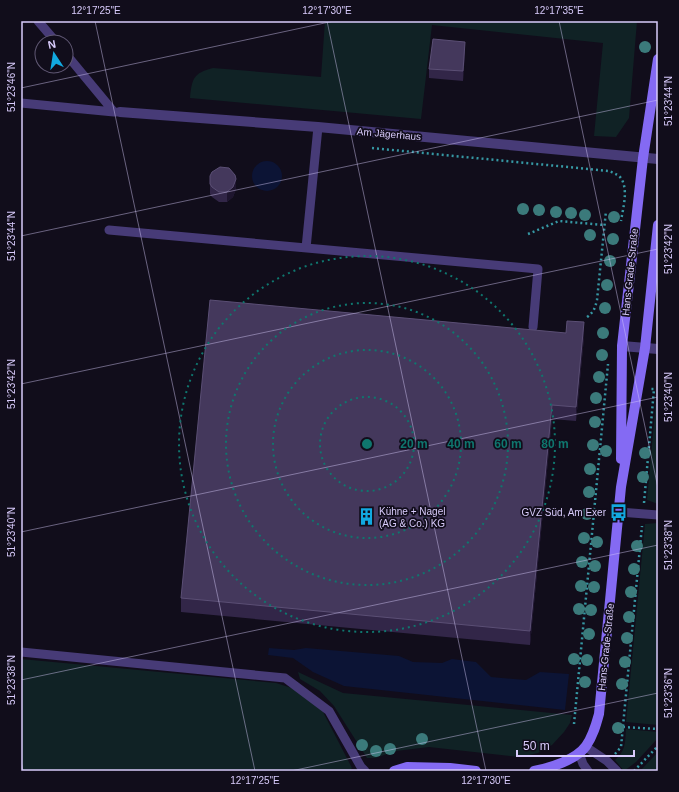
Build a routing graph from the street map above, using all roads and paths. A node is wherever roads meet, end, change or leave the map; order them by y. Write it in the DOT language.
graph roads {
  1 [pos="38,21"];
  2 [pos="49,34"];
  3 [pos="658,59"];
  4 [pos="74,63"];
  5 [pos="21,103"];
  6 [pos="117,112"];
  7 [pos="318,127"];
  8 [pos="372,148"];
  9 [pos="643,158"];
  10 [pos="658,159"];
  11 [pos="606,211"];
  12 [pos="621,223"];
  13 [pos="604,225"];
  14 [pos="658,225"];
  15 [pos="109,230"];
  16 [pos="528,234"];
  17 [pos="306,248"];
  18 [pos="588,317"];
  19 [pos="533,327"];
  20 [pos="622,346"];
  21 [pos="644,348"];
  22 [pos="658,349"];
  23 [pos="608,358"];
  24 [pos="654,389"];
  25 [pos="621,487"];
  26 [pos="619,512"];
  27 [pos="643,513"];
  28 [pos="658,515"];
  29 [pos="21,652"];
  30 [pos="574,724"];
  31 [pos="623,727"];
  32 [pos="658,729"];
  33 [pos="658,746"];
  34 [pos="582,750"];
  35 [pos="607,760"];
  36 [pos="365,771"];
  37 [pos="394,771"];
  38 [pos="476,771"];
  39 [pos="534,771"];
  40 [pos="588,771"];
  41 [pos="617,771"];
  42 [pos="634,771"];
  1 -- 2 [label="lane"];
  3 -- 9 [label="street, Hans-Grade-Straße"];
  4 -- 6 [label="lane"];
  5 -- 6 [label="lane"];
  6 -- 7 [label="street, Am Jägerhaus"];
  7 -- 9 [label="street, Am Jägerhaus"];
  7 -- 17 [label="lane"];
  8 -- 12 [label="path"];
  9 -- 10 [label="street, Am Jägerhaus"];
  9 -- 20 [label="street, Hans-Grade-Straße"];
  11 -- 13 [label="path"];
  13 -- 16 [label="path"];
  13 -- 18 [label="path"];
  14 -- 21 [label="street, Hans-Grade-Straße"];
  15 -- 17 [label="lane"];
  17 -- 19 [label="lane"];
  20 -- 21 [label="street"];
  20 -- 25 [label="street, Hans-Grade-Straße"];
  21 -- 22 [label="street"];
  21 -- 25 [label="street, Hans-Grade-Straße"];
  23 -- 30 [label="path"];
  24 -- 27 [label="path"];
  25 -- 26 [label="street, Hans-Grade-Straße"];
  26 -- 27 [label="lane"];
  26 -- 34 [label="street, Hans-Grade-Straße"];
  27 -- 28 [label="lane"];
  27 -- 31 [label="path"];
  29 -- 36 [label="lane"];
  31 -- 32 [label="path"];
  31 -- 35 [label="path"];
  33 -- 42 [label="path"];
  34 -- 35 [label="lane"];
  34 -- 39 [label="street"];
  34 -- 40 [label="lane"];
  35 -- 41 [label="lane"];
  37 -- 38 [label="street"];
}
